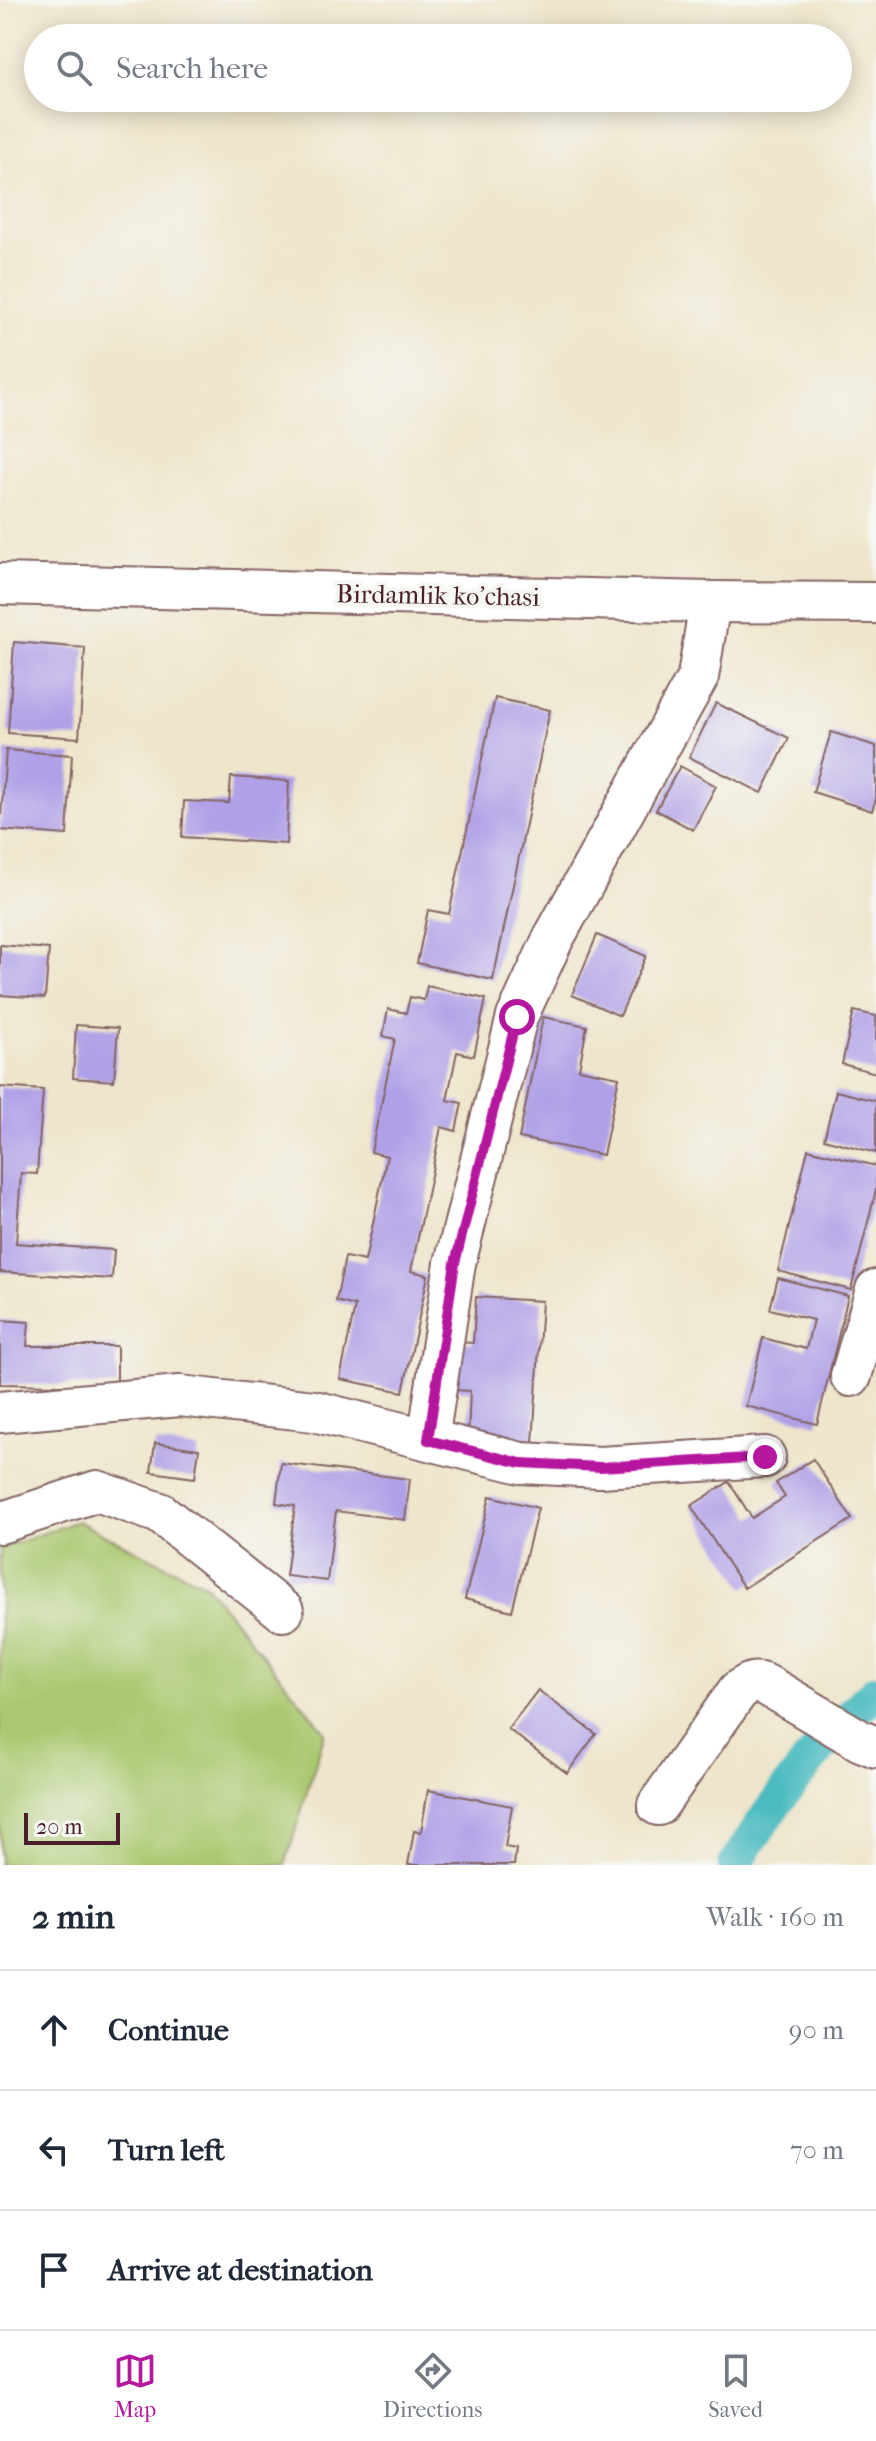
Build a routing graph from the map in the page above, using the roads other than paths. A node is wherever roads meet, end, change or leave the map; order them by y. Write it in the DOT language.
graph roads {
  1 [pos="1,590"];
  2 [pos="710,602"];
  3 [pos="876,603"];
  4 [pos="876,1290"];
  5 [pos="851,1376"];
  6 [pos="0,1412"];
  7 [pos="428,1440"];
  8 [pos="765,1457"];
  9 [pos="0,1523"];
  10 [pos="283,1611"];
  11 [pos="876,1747"];
  12 [pos="658,1805"];
  1 -- 2 [label="street, Birdamlik ko'chasi"];
  2 -- 3 [label="street, Birdamlik ko'chasi"];
  2 -- 7 [label="street"];
  4 -- 5 [label="street"];
  6 -- 7 [label="street"];
  7 -- 8 [label="street"];
  9 -- 10 [label="street"];
  11 -- 12 [label="street"];
}
